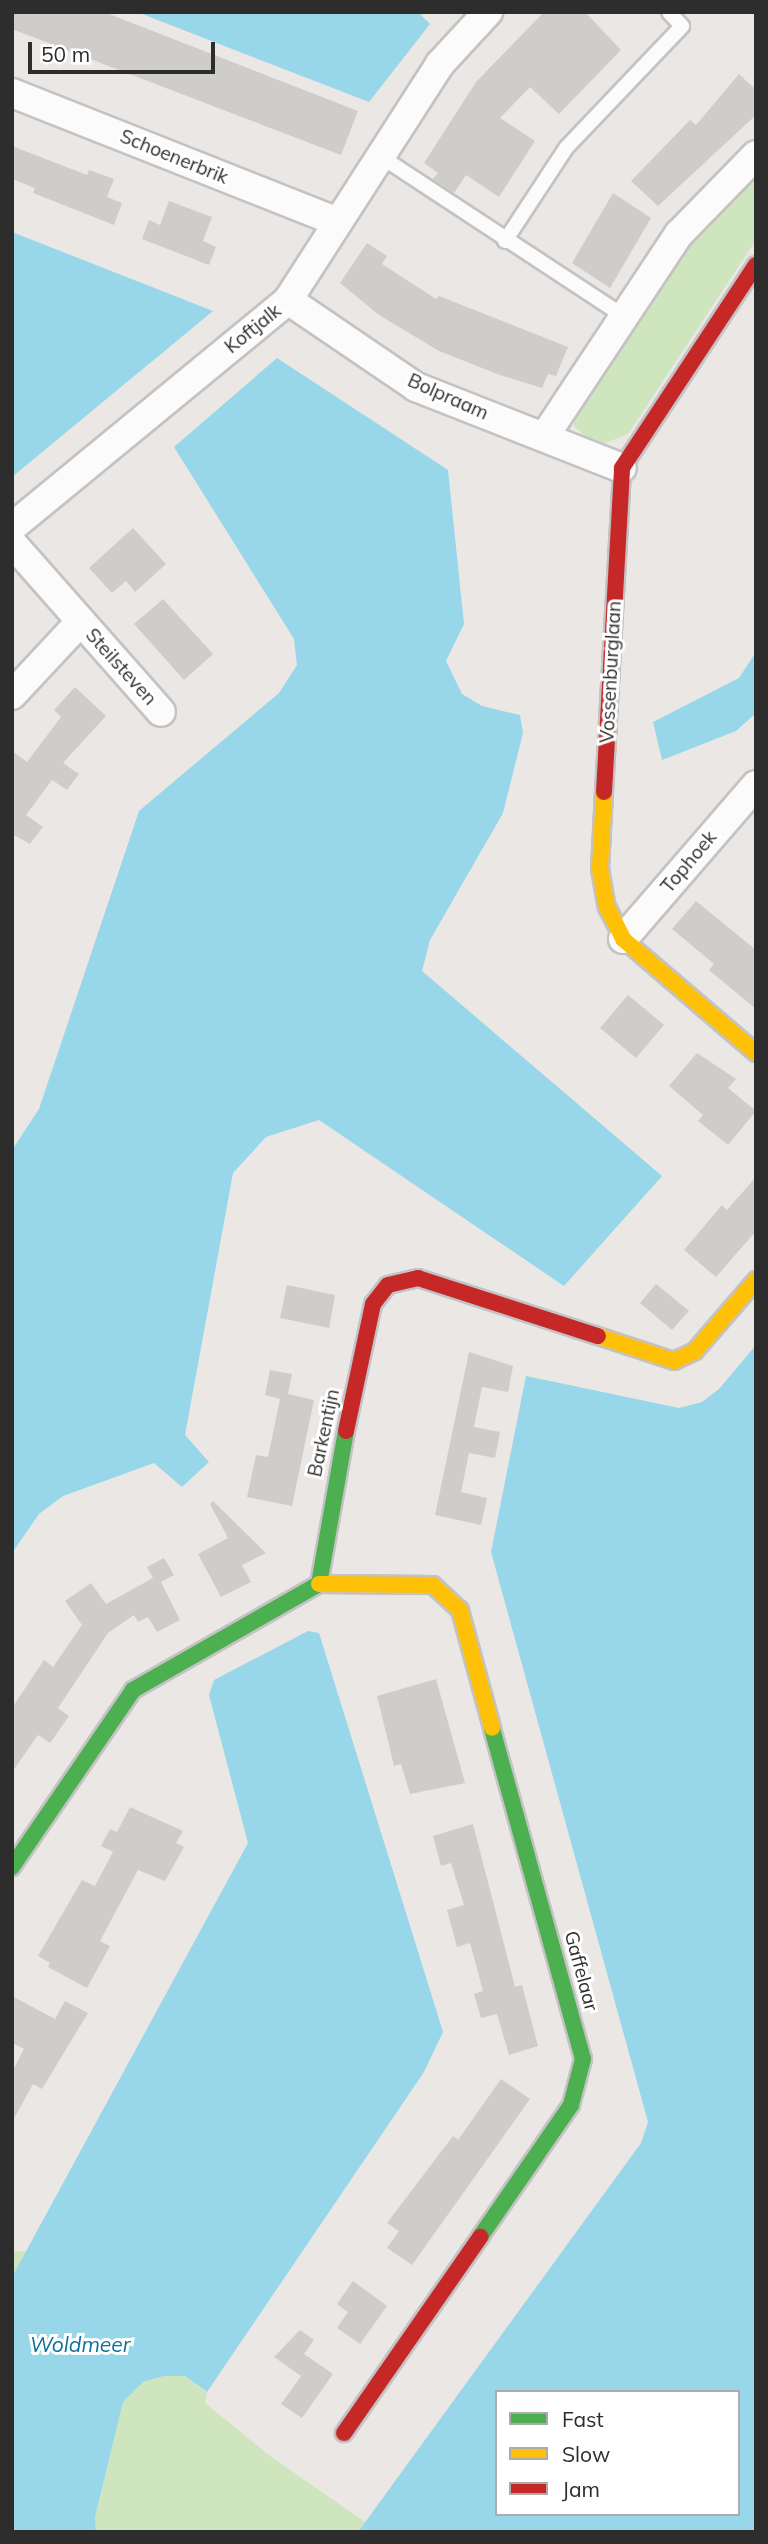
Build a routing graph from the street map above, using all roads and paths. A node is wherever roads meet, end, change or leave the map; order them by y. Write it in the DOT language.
graph roads {
  1 [pos="488,12"];
  2 [pos="668,12"];
  3 [pos="12,93"];
  4 [pos="756,155"];
  5 [pos="380,156"];
  6 [pos="337,222"];
  7 [pos="505,241"];
  8 [pos="756,265"];
  9 [pos="288,300"];
  10 [pos="624,316"];
  11 [pos="544,437"];
  12 [pos="622,468"];
  13 [pos="12,527"];
  14 [pos="12,543"];
  15 [pos="80,622"];
  16 [pos="12,695"];
  17 [pos="161,712"];
  18 [pos="751,800"];
  19 [pos="623,939"];
  20 [pos="756,1053"];
  21 [pos="756,1280"];
  22 [pos="319,1584"];
  23 [pos="12,1867"];
  24 [pos="344,2433"];
  1 -- 5 [label="street, Koftjalk"];
  2 -- 7 [label="lane"];
  3 -- 6 [label="street, Schoenerbrik"];
  4 -- 10 [label="street"];
  5 -- 6 [label="street, Koftjalk"];
  5 -- 7 [label="lane"];
  6 -- 9 [label="street, Koftjalk"];
  7 -- 10 [label="lane"];
  8 -- 12 [label="street"];
  9 -- 11 [label="street, Bolpraam"];
  9 -- 13 [label="street, Koftjalk"];
  10 -- 11 [label="street"];
  11 -- 12 [label="street, Bolpraam"];
  12 -- 19 [label="street, Vossenburglaan"];
  14 -- 15 [label="street, Steilsteven"];
  15 -- 16 [label="street, Steilsteven"];
  15 -- 17 [label="street, Steilsteven"];
  18 -- 19 [label="street, Tophoek"];
  19 -- 20 [label="street, Vossenburglaan"];
  21 -- 22 [label="street, Barkentijn"];
  22 -- 23 [label="street"];
  22 -- 24 [label="street, Gaffelaar"];
}
